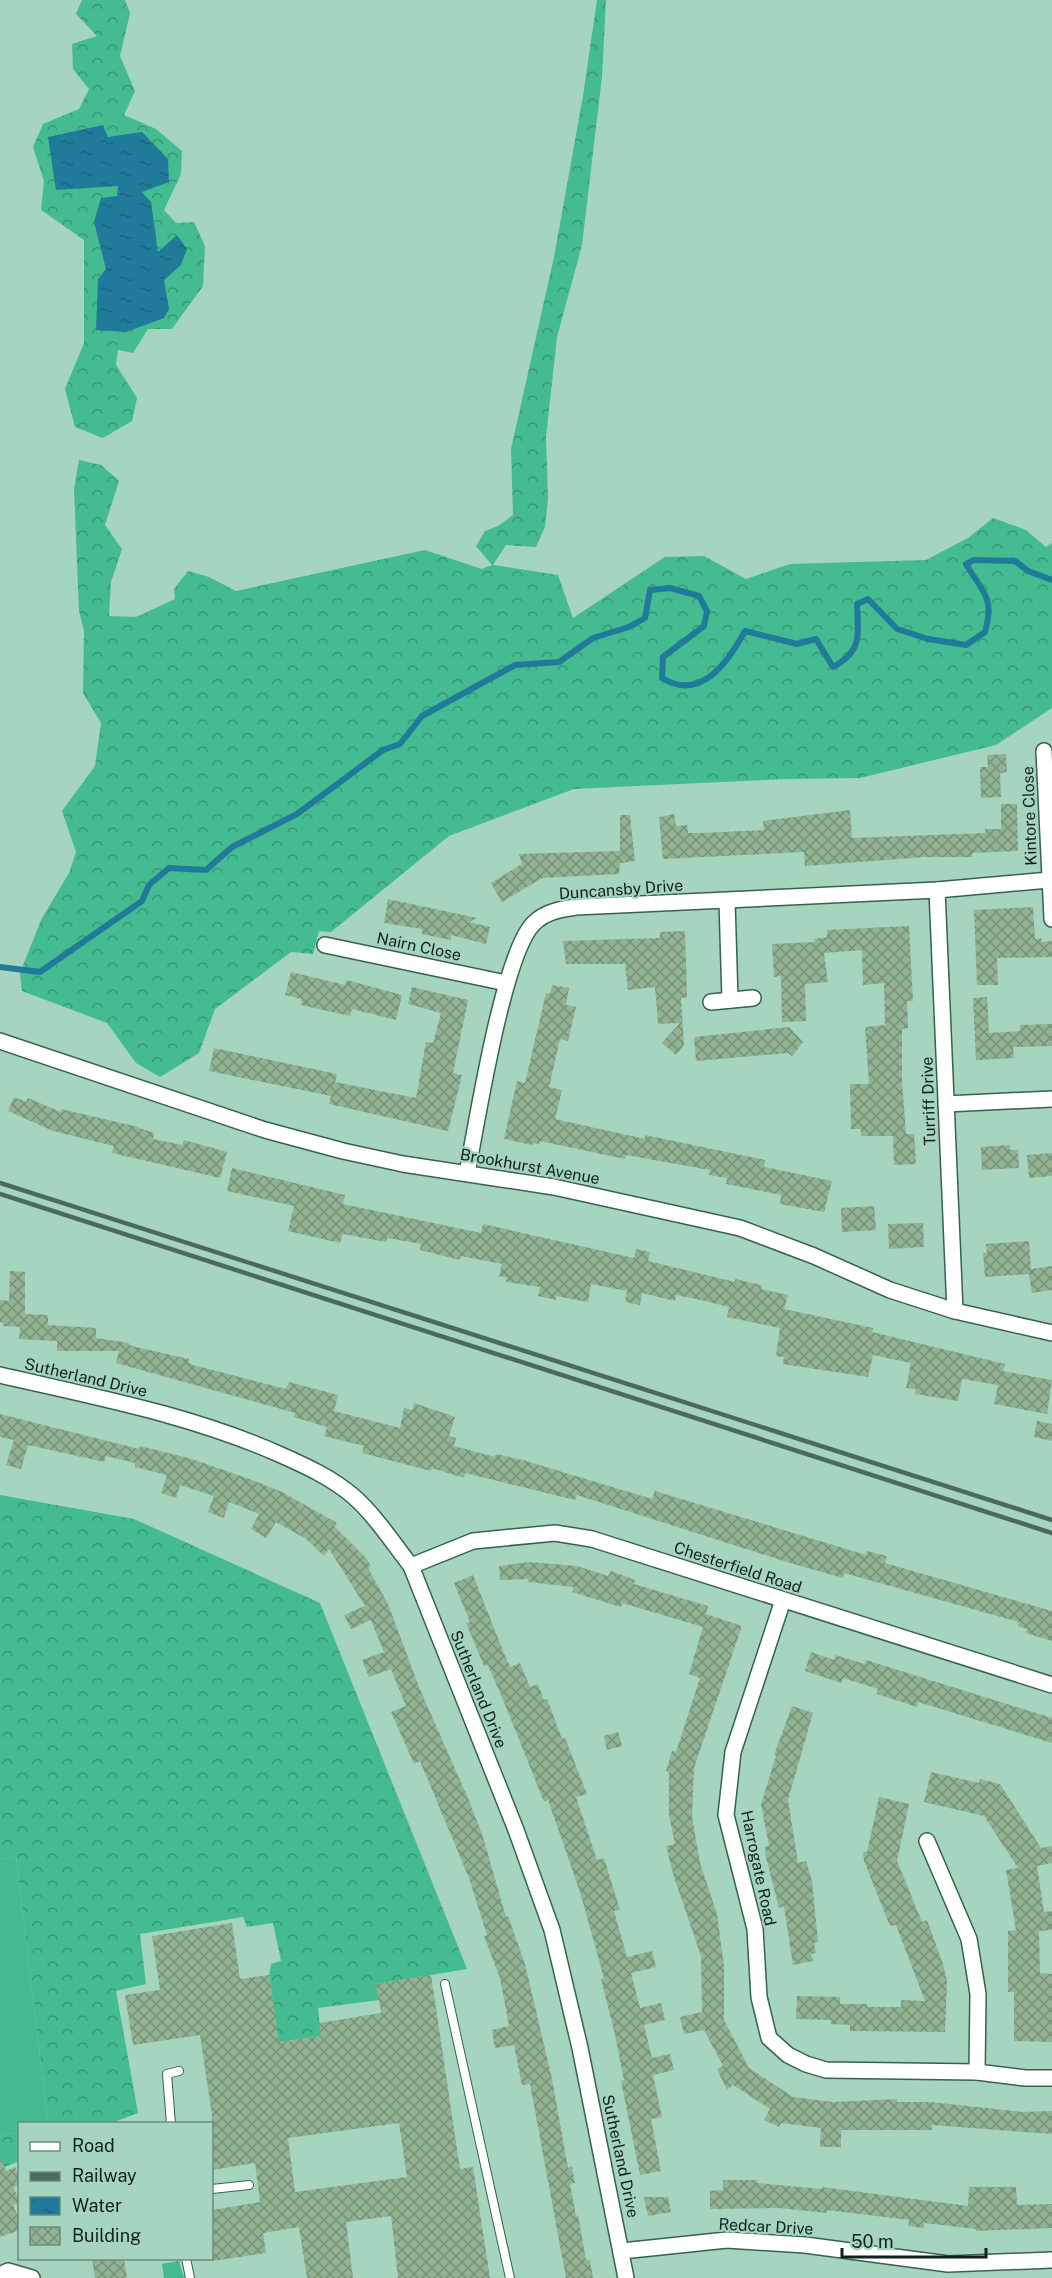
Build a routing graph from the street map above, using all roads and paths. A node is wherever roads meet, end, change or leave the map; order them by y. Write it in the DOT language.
graph roads {
  1 [pos="1044,752"];
  2 [pos="1049,880"];
  3 [pos="937,890"];
  4 [pos="727,901"];
  5 [pos="1052,919"];
  6 [pos="325,945"];
  7 [pos="507,983"];
  8 [pos="753,998"];
  9 [pos="730,1000"];
  10 [pos="711,1002"];
  11 [pos="0,1041"];
  12 [pos="1052,1099"];
  13 [pos="946,1104"];
  14 [pos="466,1173"];
  15 [pos="955,1311"];
  16 [pos="1052,1333"];
  17 [pos="0,1375"];
  18 [pos="411,1566"];
  19 [pos="783,1600"];
  20 [pos="1052,1685"];
  21 [pos="927,1840"];
  22 [pos="445,1984"];
  23 [pos="179,2072"];
  24 [pos="977,2072"];
  25 [pos="1052,2078"];
  26 [pos="171,2122"];
  27 [pos="249,2185"];
  28 [pos="213,2189"];
  29 [pos="622,2251"];
  30 [pos="186,2260"];
  31 [pos="1052,2260"];
  32 [pos="0,2275"];
  33 [pos="32,2278"];
  34 [pos="190,2278"];
  35 [pos="510,2278"];
  36 [pos="626,2278"];
  1 -- 2 [label="street, Kintore Close"];
  2 -- 3 [label="street, Kintore Close"];
  2 -- 5 [label="street, Kintore Close"];
  3 -- 4 [label="street, Duncansby Drive"];
  3 -- 13 [label="street, Turriff Drive"];
  4 -- 7 [label="street, Duncansby Drive"];
  4 -- 9 [label="street"];
  6 -- 7 [label="street, Nairn Close"];
  7 -- 14 [label="street, Duncansby Drive"];
  8 -- 9 [label="street"];
  9 -- 10 [label="street"];
  11 -- 14 [label="street, Brookhurst Avenue"];
  12 -- 13 [label="street"];
  13 -- 15 [label="street, Turriff Drive"];
  14 -- 15 [label="street, Brookhurst Avenue"];
  15 -- 16 [label="street, Brookhurst Avenue"];
  17 -- 18 [label="street, Sutherland Drive"];
  18 -- 19 [label="street, Chesterfield Road"];
  18 -- 29 [label="street, Sutherland Drive"];
  19 -- 20 [label="street, Chesterfield Road"];
  19 -- 24 [label="street, Harrogate Road"];
  21 -- 24 [label="street"];
  22 -- 35 [label="lane"];
  23 -- 26 [label="lane"];
  24 -- 25 [label="street, Harrogate Road"];
  27 -- 28 [label="lane"];
  29 -- 31 [label="street, Redcar Drive"];
  29 -- 36 [label="street, Sutherland Drive"];
  30 -- 34 [label="lane"];
  32 -- 33 [label="street"];
}
